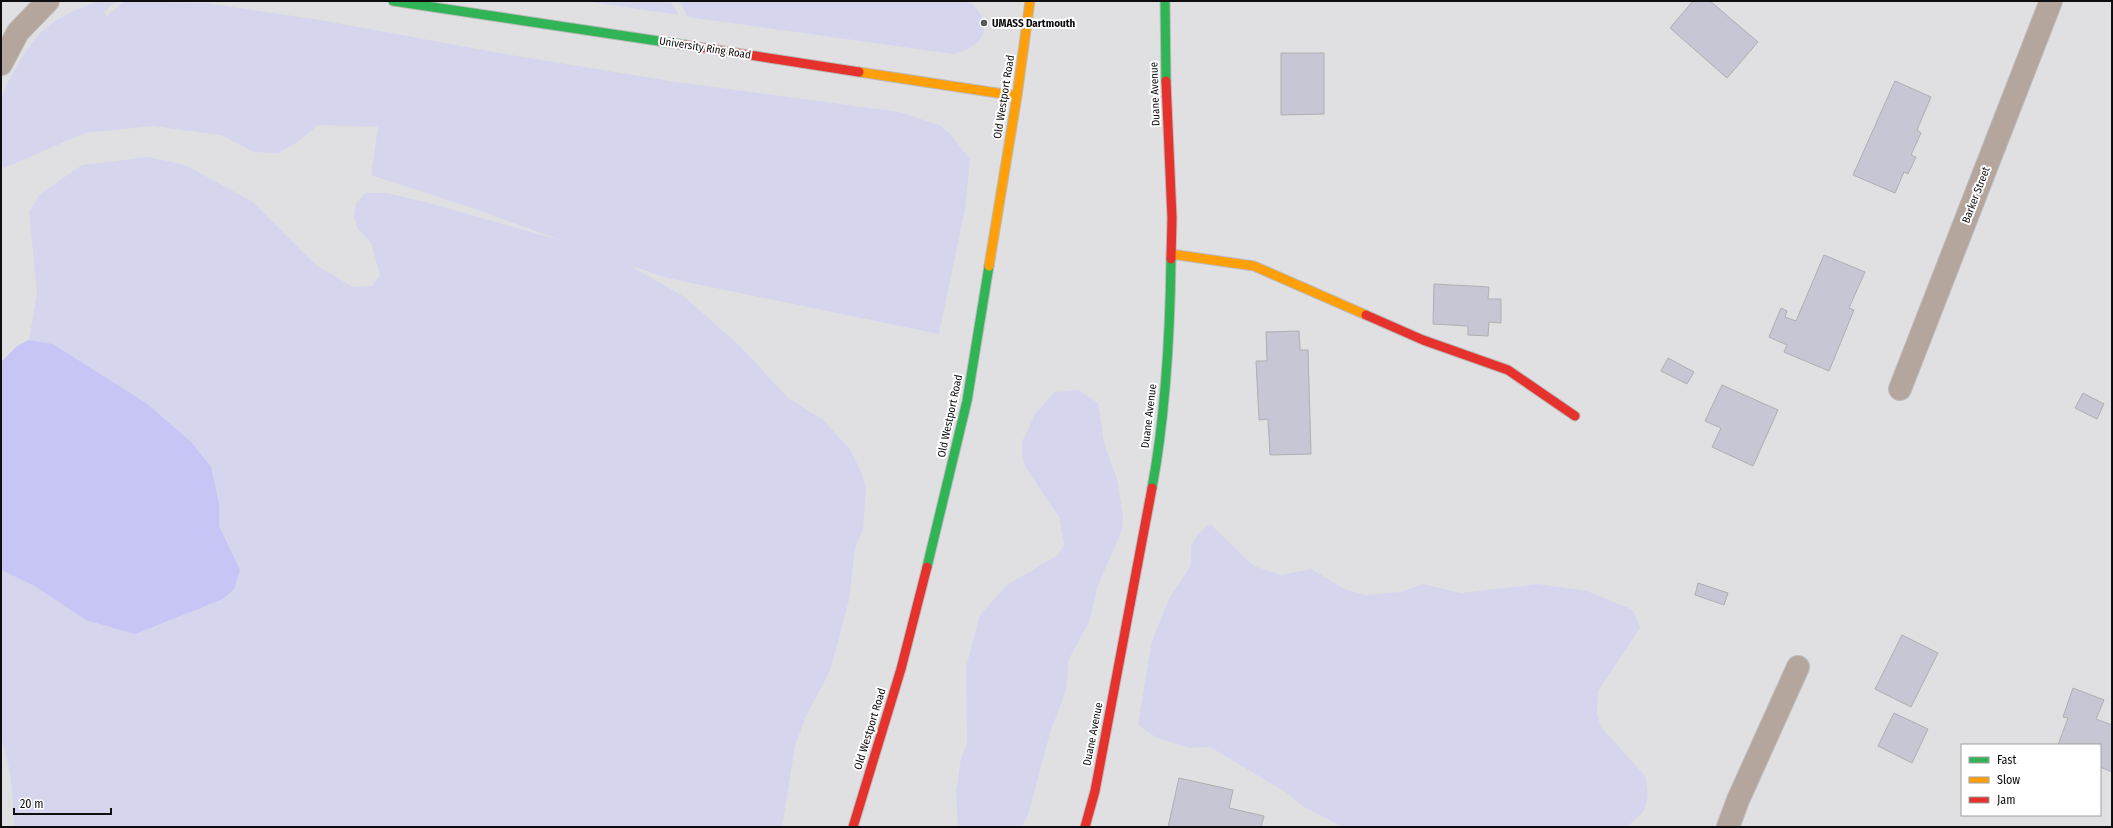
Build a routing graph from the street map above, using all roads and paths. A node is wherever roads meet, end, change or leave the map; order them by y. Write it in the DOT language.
graph roads {
  1 [pos="48,1"];
  2 [pos="393,1"];
  3 [pos="1030,1"];
  4 [pos="1165,1"];
  5 [pos="2052,1"];
  6 [pos="1,64"];
  7 [pos="1017,96"];
  8 [pos="1171,254"];
  9 [pos="1900,389"];
  10 [pos="1575,416"];
  11 [pos="1798,667"];
  12 [pos="853,827"];
  13 [pos="1086,827"];
  14 [pos="1728,827"];
  1 -- 6 [label="street"];
  2 -- 7 [label="street, University Ring Road"];
  3 -- 7 [label="street, Old Westport Road"];
  4 -- 8 [label="street, Duane Avenue"];
  5 -- 9 [label="street, Barker Street"];
  7 -- 12 [label="street, Old Westport Road"];
  8 -- 10 [label="street"];
  8 -- 13 [label="street, Duane Avenue"];
  11 -- 14 [label="street"];
}
